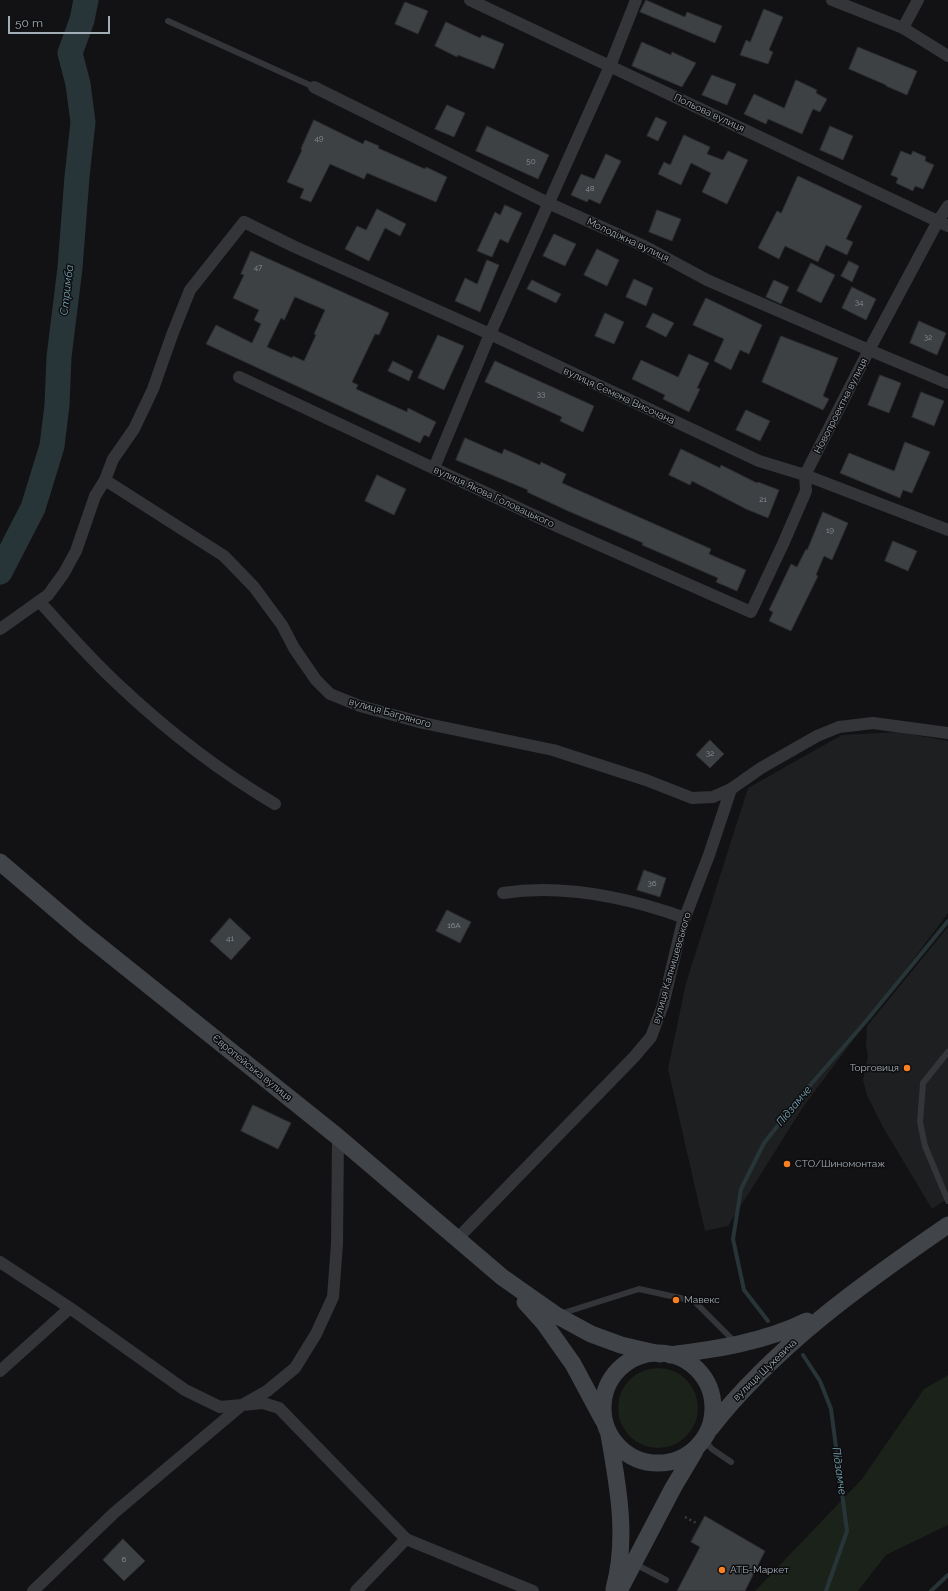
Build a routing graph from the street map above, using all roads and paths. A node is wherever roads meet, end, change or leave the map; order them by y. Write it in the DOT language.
graph roads {
  1 [pos="470,0"];
  2 [pos="636,0"];
  3 [pos="832,0"];
  4 [pos="918,0"];
  5 [pos="168,21"];
  6 [pos="903,28"];
  7 [pos="948,56"];
  8 [pos="610,66"];
  9 [pos="314,86"];
  10 [pos="548,203"];
  11 [pos="948,206"];
  12 [pos="943,224"];
  13 [pos="490,334"];
  14 [pos="869,350"];
  15 [pos="239,377"];
  16 [pos="948,383"];
  17 [pos="434,468"];
  18 [pos="805,475"];
  19 [pos="105,480"];
  20 [pos="948,530"];
  21 [pos="39,601"];
  22 [pos="751,612"];
  23 [pos="0,629"];
  24 [pos="948,733"];
  25 [pos="731,789"];
  26 [pos="275,804"];
  27 [pos="0,862"];
  28 [pos="502,893"];
  29 [pos="685,918"];
  30 [pos="948,1052"];
  31 [pos="338,1137"];
  32 [pos="948,1201"];
  33 [pos="948,1225"];
  34 [pos="457,1239"];
  35 [pos="0,1262"];
  36 [pos="502,1277"];
  37 [pos="70,1308"];
  38 [pos="830,1310"];
  39 [pos="556,1315"];
  40 [pos="739,1345"];
  41 [pos="664,1354"];
  42 [pos="0,1371"];
  43 [pos="242,1405"];
  44 [pos="606,1427"];
  45 [pos="703,1439"];
  46 [pos="731,1462"];
  47 [pos="685,1517"];
  48 [pos="698,1524"];
  49 [pos="406,1539"];
  50 [pos="634,1563"];
  51 [pos="666,1580"];
  52 [pos="33,1591"];
  53 [pos="356,1591"];
  54 [pos="533,1591"];
  55 [pos="613,1591"];
  56 [pos="619,1591"];
  1 -- 8 [label="street, Польова вулиця"];
  2 -- 8 [label="street"];
  3 -- 6 [label="street"];
  4 -- 6 [label="street"];
  5 -- 9 [label="lane"];
  6 -- 7 [label="street"];
  8 -- 10 [label="street"];
  8 -- 12 [label="street, Польова вулиця"];
  9 -- 10 [label="street, Молодіжна вулиця"];
  10 -- 13 [label="street"];
  10 -- 14 [label="street, Молодіжна вулиця"];
  11 -- 12 [label="street, Новопроектна вулиця"];
  12 -- 14 [label="street, Новопроектна вулиця"];
  13 -- 17 [label="street"];
  13 -- 18 [label="street, вулиця Семена Височана"];
  13 -- 19 [label="street, вулиця Семена Височана"];
  14 -- 16 [label="street, Молодіжна вулиця"];
  14 -- 18 [label="street, Новопроектна вулиця"];
  15 -- 17 [label="street, вулиця Якова Головацького"];
  17 -- 22 [label="street, вулиця Якова Головацького"];
  18 -- 20 [label="street, вулиця Семена Височана"];
  18 -- 22 [label="street, Новопроектна вулиця"];
  19 -- 21 [label="street"];
  19 -- 25 [label="street, вулиця Багряного"];
  21 -- 23 [label="street"];
  21 -- 26 [label="street"];
  24 -- 25 [label="street"];
  25 -- 29 [label="street, вулиця Калнишевського"];
  27 -- 31 [label="main road, Європейська вулиця"];
  28 -- 29 [label="street"];
  29 -- 34 [label="street, вулиця Калнишевського"];
  30 -- 32 [label="lane"];
  31 -- 34 [label="main road, Європейська вулиця"];
  31 -- 43 [label="street"];
  33 -- 38 [label="main road, вулиця Шухевича"];
  34 -- 36 [label="main road, Європейська вулиця"];
  35 -- 37 [label="street"];
  36 -- 39 [label="main road"];
  36 -- 44 [label="main road"];
  37 -- 42 [label="street"];
  37 -- 43 [label="street"];
  38 -- 40 [label="main road, вулиця Шухевича"];
  38 -- 45 [label="main road, вулиця Шухевича"];
  39 -- 40 [label="lane"];
  39 -- 41 [label="main road"];
  40 -- 41 [label="main road, вулиця Шухевича"];
  41 -- 44 [label="main road"];
  41 -- 45 [label="main road"];
  43 -- 49 [label="street"];
  43 -- 52 [label="street"];
  44 -- 45 [label="main road"];
  44 -- 55 [label="main road"];
  45 -- 46 [label="lane"];
  45 -- 50 [label="main road"];
  47 -- 48 [label="path"];
  49 -- 53 [label="street"];
  49 -- 54 [label="street"];
  50 -- 51 [label="lane"];
  50 -- 56 [label="main road"];
}
